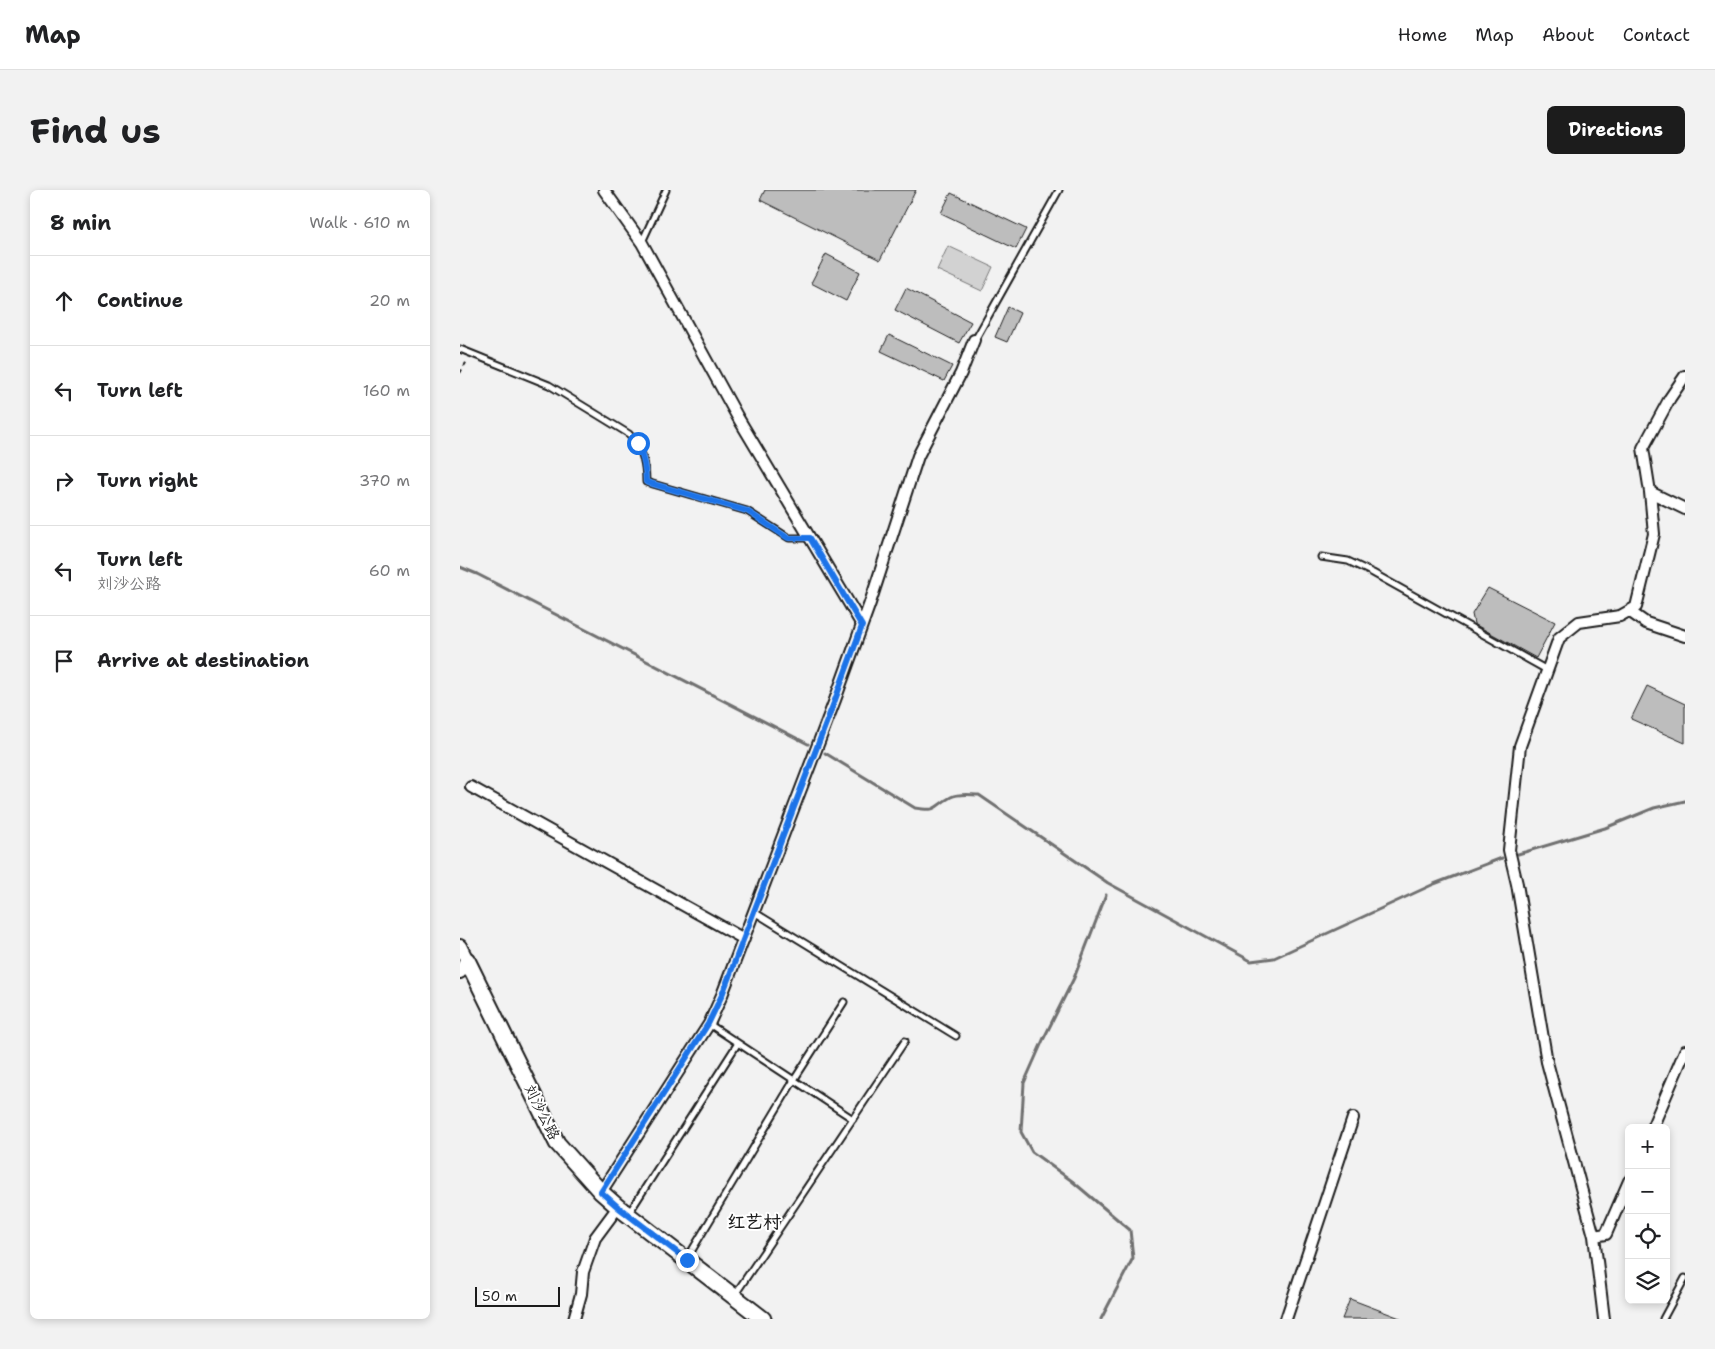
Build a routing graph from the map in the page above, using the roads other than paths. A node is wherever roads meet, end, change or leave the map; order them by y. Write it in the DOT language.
graph roads {
  1 [pos="604,190"];
  2 [pos="666,190"];
  3 [pos="1058,190"];
  4 [pos="642,243"];
  5 [pos="974,340"];
  6 [pos="460,349"];
  7 [pos="1685,376"];
  8 [pos="1650,492"];
  9 [pos="1685,509"];
  10 [pos="810,538"];
  11 [pos="1321,557"];
  12 [pos="1629,611"];
  13 [pos="862,626"];
  14 [pos="1685,636"];
  15 [pos="1547,670"];
  16 [pos="471,787"];
  17 [pos="754,912"];
  18 [pos="744,939"];
  19 [pos="462,959"];
  20 [pos="844,1002"];
  21 [pos="708,1024"];
  22 [pos="956,1036"];
  23 [pos="904,1041"];
  24 [pos="738,1044"];
  25 [pos="1684,1056"];
  26 [pos="794,1080"];
  27 [pos="853,1118"];
  28 [pos="1353,1118"];
  29 [pos="1654,1124"];
  30 [pos="1625,1191"];
  31 [pos="601,1192"];
  32 [pos="623,1211"];
  33 [pos="1594,1236"];
  34 [pos="687,1260"];
  35 [pos="1685,1278"];
  36 [pos="734,1296"];
  37 [pos="574,1319"];
  38 [pos="763,1319"];
  39 [pos="1286,1319"];
  40 [pos="1604,1319"];
  41 [pos="1663,1319"];
  1 -- 4 [label="street"];
  2 -- 4 [label="lane"];
  3 -- 5 [label="lane"];
  4 -- 10 [label="street"];
  5 -- 13 [label="street"];
  6 -- 10 [label="lane"];
  7 -- 8 [label="street"];
  8 -- 9 [label="street"];
  8 -- 12 [label="street"];
  10 -- 13 [label="street"];
  11 -- 15 [label="lane"];
  12 -- 14 [label="street"];
  12 -- 15 [label="street"];
  13 -- 17 [label="street"];
  15 -- 33 [label="street"];
  16 -- 18 [label="street"];
  17 -- 18 [label="street"];
  17 -- 22 [label="lane"];
  18 -- 21 [label="street"];
  19 -- 31 [label="main road, 刘沙公路"];
  20 -- 26 [label="lane"];
  21 -- 24 [label="lane"];
  21 -- 31 [label="street"];
  23 -- 27 [label="lane"];
  24 -- 26 [label="lane"];
  24 -- 32 [label="lane"];
  25 -- 29 [label="street"];
  26 -- 27 [label="lane"];
  26 -- 34 [label="lane"];
  27 -- 36 [label="lane"];
  28 -- 39 [label="street"];
  30 -- 33 [label="street"];
  31 -- 32 [label="main road, 刘沙公路"];
  32 -- 34 [label="main road, 刘沙公路"];
  32 -- 37 [label="street"];
  33 -- 40 [label="street"];
  34 -- 36 [label="main road, 刘沙公路"];
  35 -- 41 [label="lane"];
  36 -- 38 [label="main road, 刘沙公路"];
}
